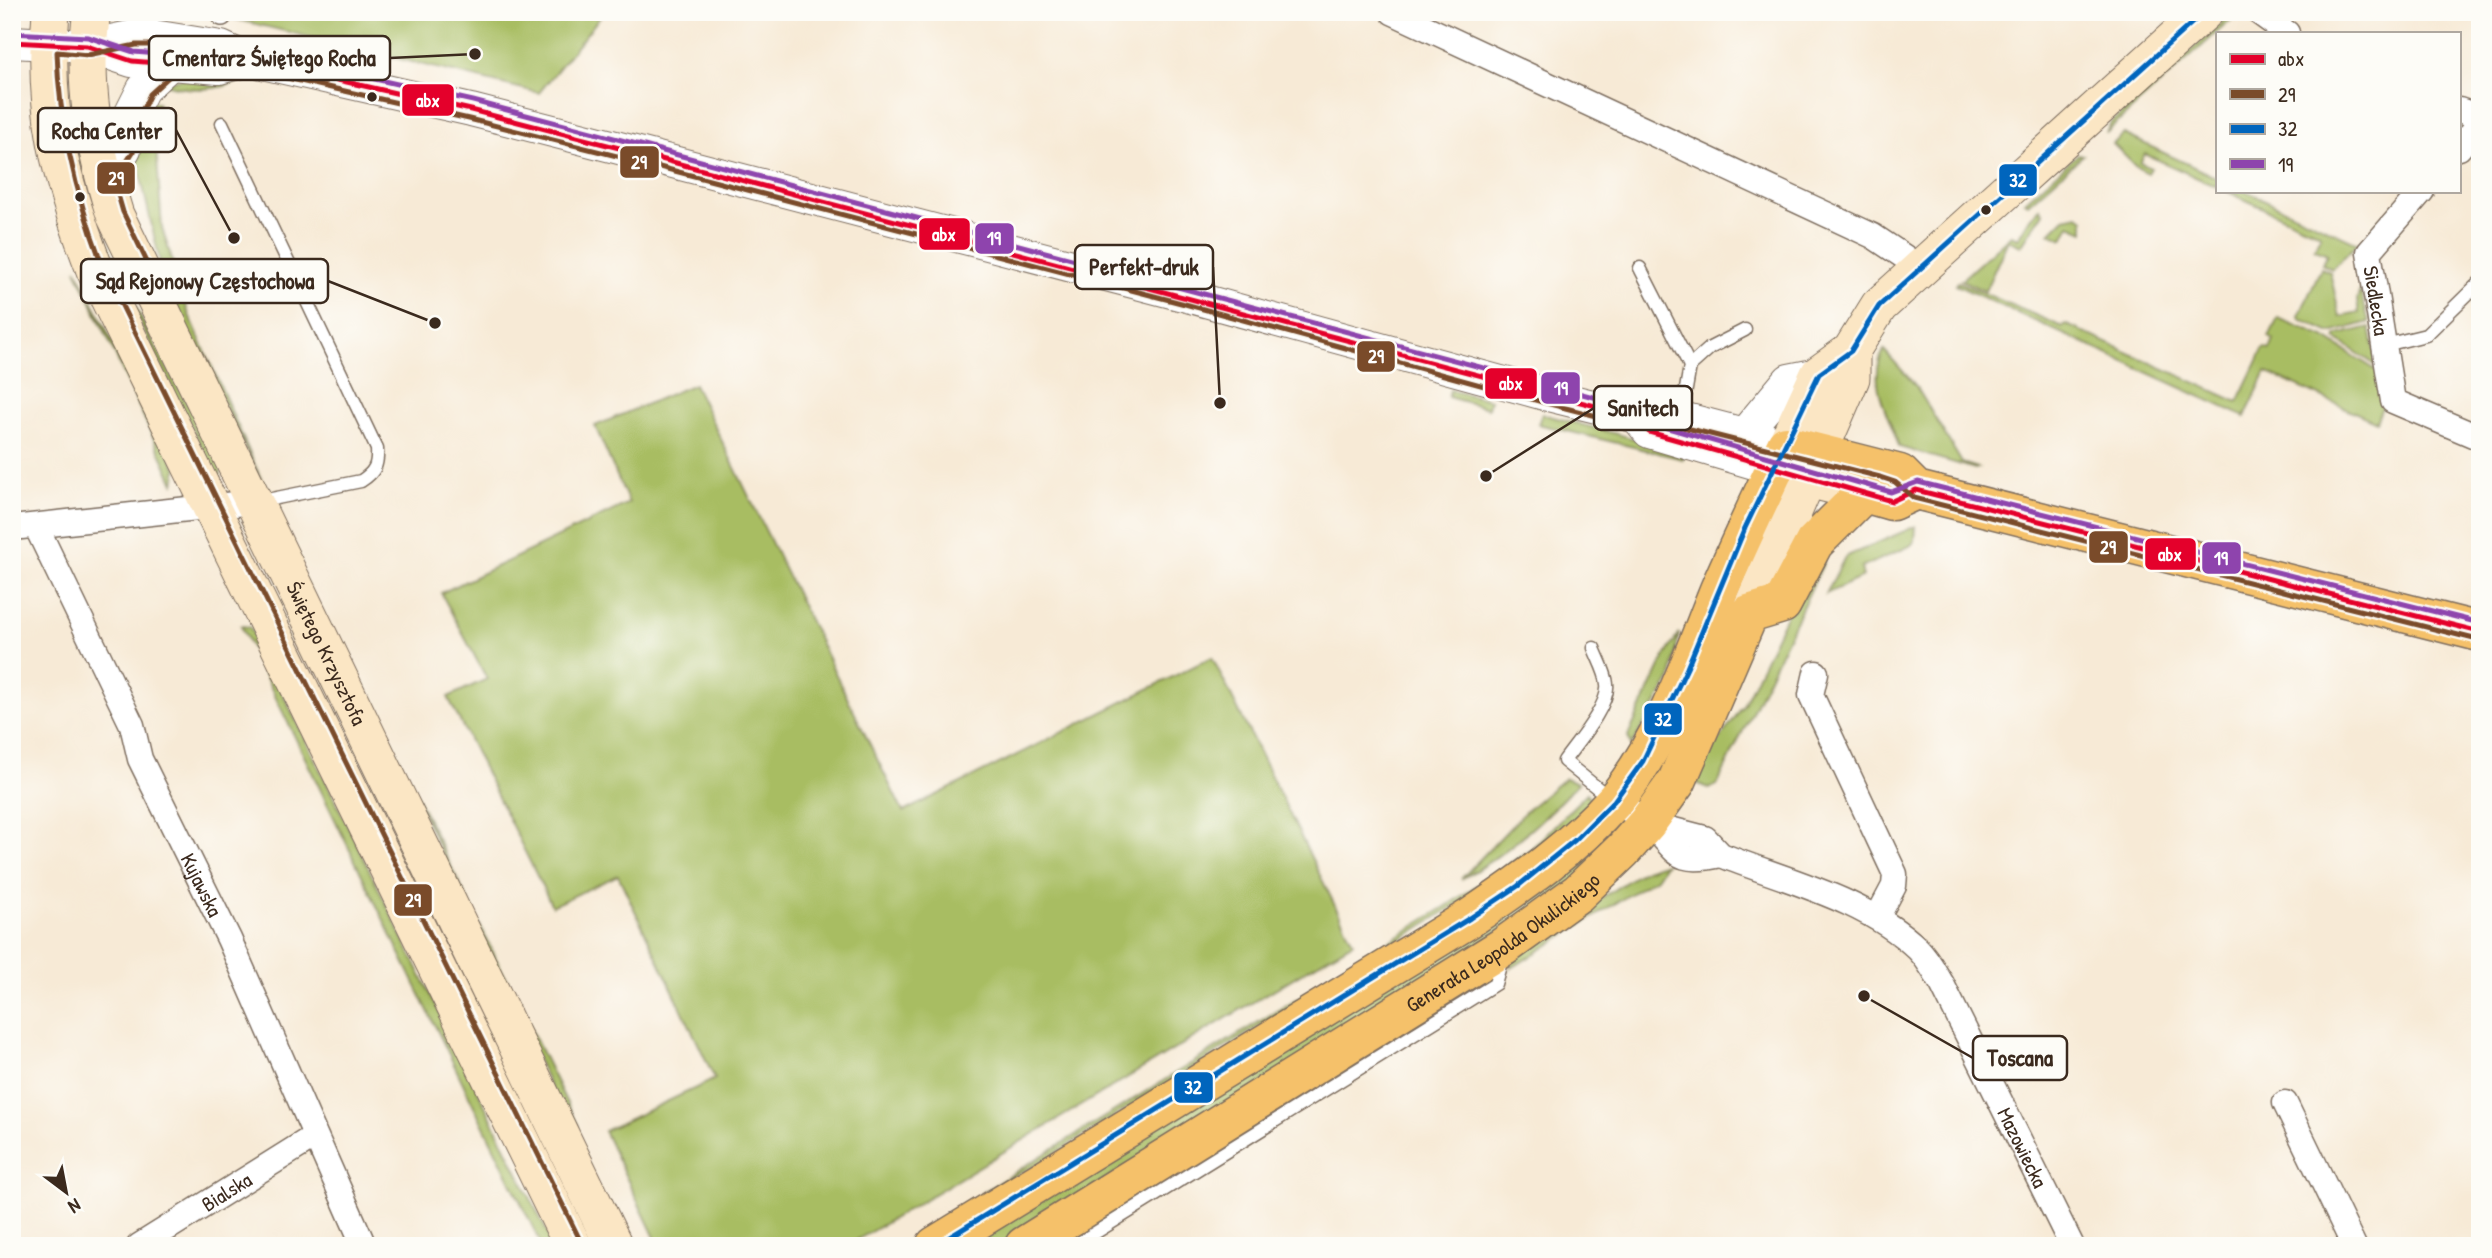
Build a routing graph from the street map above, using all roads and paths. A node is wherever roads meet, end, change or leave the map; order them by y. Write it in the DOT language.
graph roads {
  1 [pos="1392,12"];
  2 [pos="2204,12"];
  3 [pos="2258,12"];
  4 [pos="50,27"];
  5 [pos="90,29"];
  6 [pos="2286,32"];
  7 [pos="12,42"];
  8 [pos="249,60"];
  9 [pos="170,64"];
  10 [pos="2460,110"];
  11 [pos="2480,117"];
  12 [pos="222,123"];
  13 [pos="2480,123"];
  14 [pos="2460,147"];
  15 [pos="104,180"];
  16 [pos="2421,192"];
  17 [pos="1640,268"];
  18 [pos="1921,268"];
  19 [pos="2480,282"];
  20 [pos="1745,330"];
  21 [pos="2385,345"];
  22 [pos="1851,351"];
  23 [pos="1690,366"];
  24 [pos="1819,374"];
  25 [pos="1637,417"];
  26 [pos="1681,418"];
  27 [pos="2478,433"];
  28 [pos="1744,434"];
  29 [pos="1796,462"];
  30 [pos="1916,491"];
  31 [pos="1864,493"];
  32 [pos="253,502"];
  33 [pos="210,506"];
  34 [pos="24,527"];
  35 [pos="1749,614"];
  36 [pos="2480,632"];
  37 [pos="1594,648"];
  38 [pos="1816,673"];
  39 [pos="1614,801"];
  40 [pos="1647,823"];
  41 [pos="1877,918"];
  42 [pos="1503,947"];
  43 [pos="2285,1103"];
  44 [pos="315,1136"];
  45 [pos="139,1246"];
  46 [pos="364,1246"];
  47 [pos="573,1246"];
  48 [pos="614,1246"];
  49 [pos="935,1246"];
  50 [pos="1024,1246"];
  51 [pos="1074,1246"];
  52 [pos="2071,1246"];
  53 [pos="2354,1246"];
  1 -- 18 [label="street"];
  2 -- 18 [label="main road"];
  3 -- 6 [label="street"];
  4 -- 5 [label="street"];
  4 -- 7 [label="street"];
  4 -- 33 [label="main road, Świętego Krzysztofa"];
  5 -- 8 [label="street"];
  5 -- 9 [label="street"];
  5 -- 15 [label="main road, Świętego Krzysztofa"];
  8 -- 9 [label="street"];
  8 -- 25 [label="street"];
  9 -- 15 [label="street"];
  10 -- 11 [label="street"];
  12 -- 32 [label="lane"];
  13 -- 14 [label="street"];
  15 -- 32 [label="main road, Świętego Krzysztofa"];
  16 -- 21 [label="street, Siedlecka"];
  17 -- 23 [label="lane"];
  18 -- 22 [label="main road"];
  19 -- 21 [label="lane, Siedlecka"];
  20 -- 23 [label="lane"];
  21 -- 27 [label="street, Siedlecka"];
  22 -- 24 [label="main road"];
  22 -- 29 [label="main road"];
  23 -- 26 [label="lane"];
  24 -- 28 [label="street"];
  24 -- 29 [label="main road"];
  25 -- 26 [label="street"];
  25 -- 29 [label="street"];
  26 -- 28 [label="street"];
  28 -- 29 [label="street"];
  29 -- 30 [label="main road"];
  29 -- 31 [label="main road"];
  29 -- 35 [label="main road, Generała Leopolda Okulickiego"];
  29 -- 39 [label="main road, Generała Leopolda Okulickiego"];
  30 -- 31 [label="main road"];
  30 -- 36 [label="main road"];
  31 -- 35 [label="main road"];
  32 -- 33 [label="street"];
  32 -- 48 [label="main road, Świętego Krzysztofa"];
  33 -- 34 [label="street"];
  33 -- 47 [label="main road, Świętego Krzysztofa"];
  34 -- 44 [label="street, Kujawska"];
  35 -- 40 [label="main road, Generała Leopolda Okulickiego"];
  37 -- 39 [label="lane"];
  38 -- 41 [label="street"];
  39 -- 40 [label="street, Mazowiecka"];
  39 -- 49 [label="main road, Generała Leopolda Okulickiego"];
  40 -- 41 [label="street, Mazowiecka"];
  40 -- 42 [label="main road, Generała Leopolda Okulickiego"];
  41 -- 52 [label="street, Mazowiecka"];
  42 -- 50 [label="main road, Generała Leopolda Okulickiego"];
  42 -- 51 [label="lane"];
  43 -- 53 [label="street"];
  44 -- 45 [label="street, Bialska"];
  44 -- 46 [label="street, Kujawska"];
}
